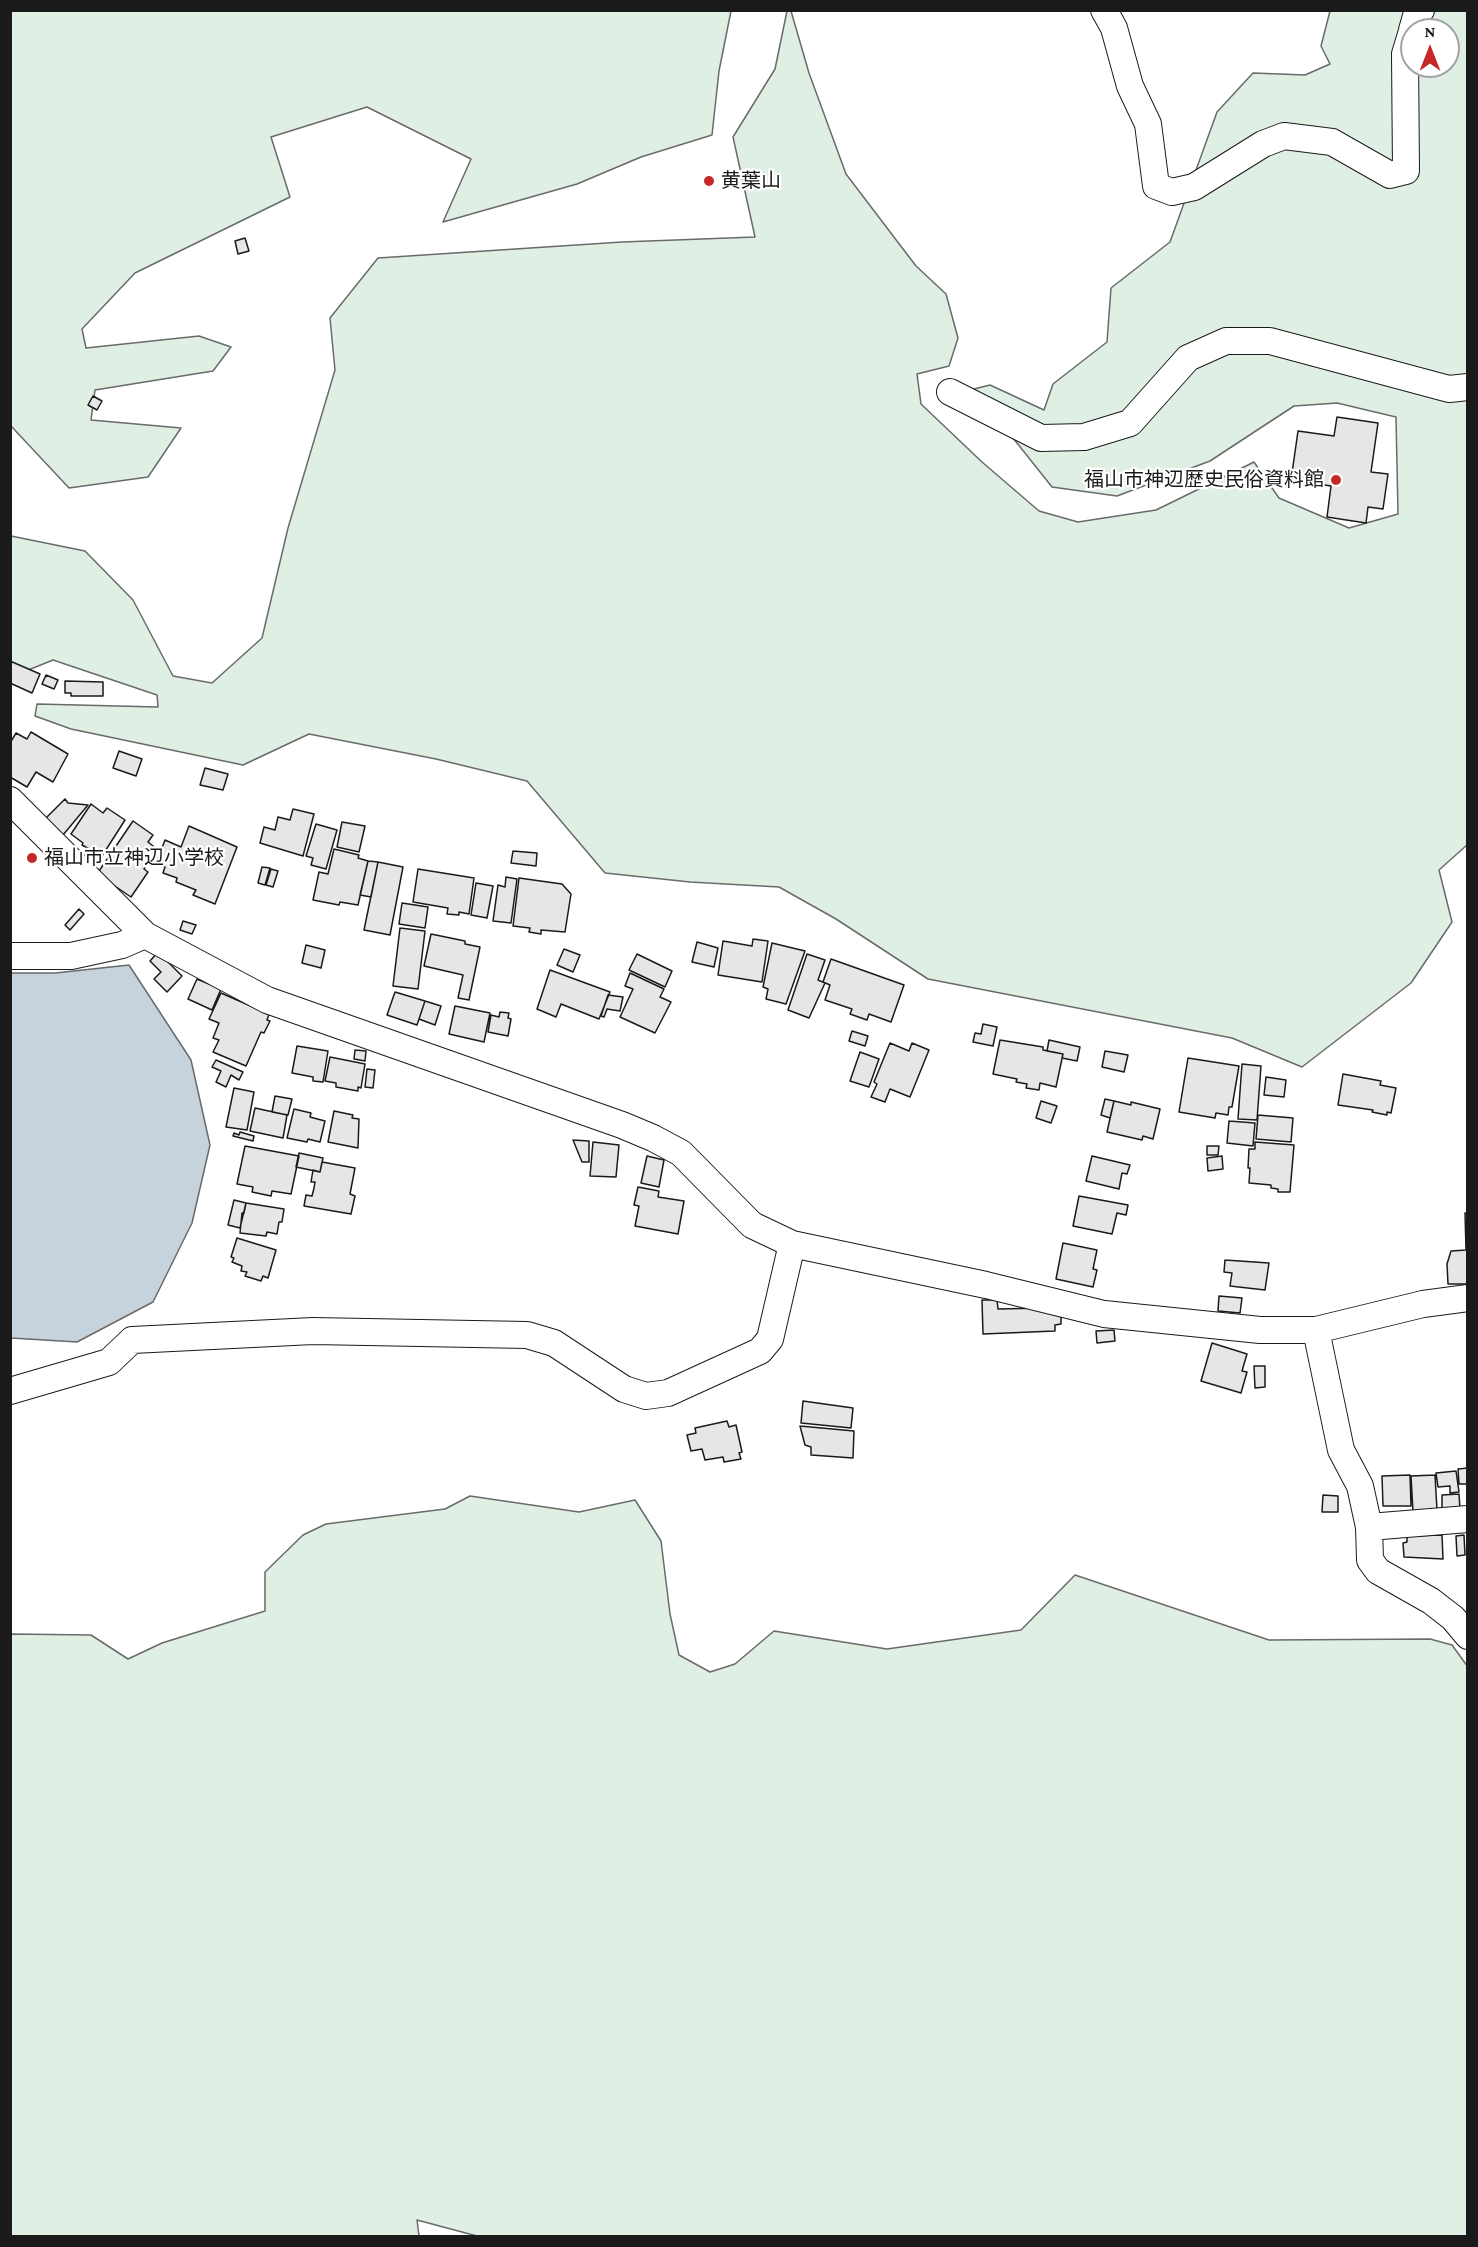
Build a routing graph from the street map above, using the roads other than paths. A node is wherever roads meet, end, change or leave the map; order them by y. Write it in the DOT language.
graph roads {
  1 [pos="1104,10"];
  2 [pos="1405,78"];
  3 [pos="1467,387"];
  4 [pos="950,392"];
  5 [pos="10,800"];
  6 [pos="145,935"];
  7 [pos="10,956"];
  8 [pos="792,1244"];
  9 [pos="1467,1298"];
  10 [pos="1316,1330"];
  11 [pos="10,1391"];
  12 [pos="1467,1519"];
  13 [pos="1369,1527"];
  14 [pos="1467,1636"];
  1 -- 2 [label="street"];
  3 -- 4 [label="street"];
  5 -- 6 [label="street"];
  6 -- 7 [label="street"];
  6 -- 8 [label="street"];
  8 -- 10 [label="street"];
  8 -- 11 [label="street"];
  9 -- 10 [label="street"];
  10 -- 13 [label="street"];
  12 -- 13 [label="street"];
  13 -- 14 [label="street"];
}
